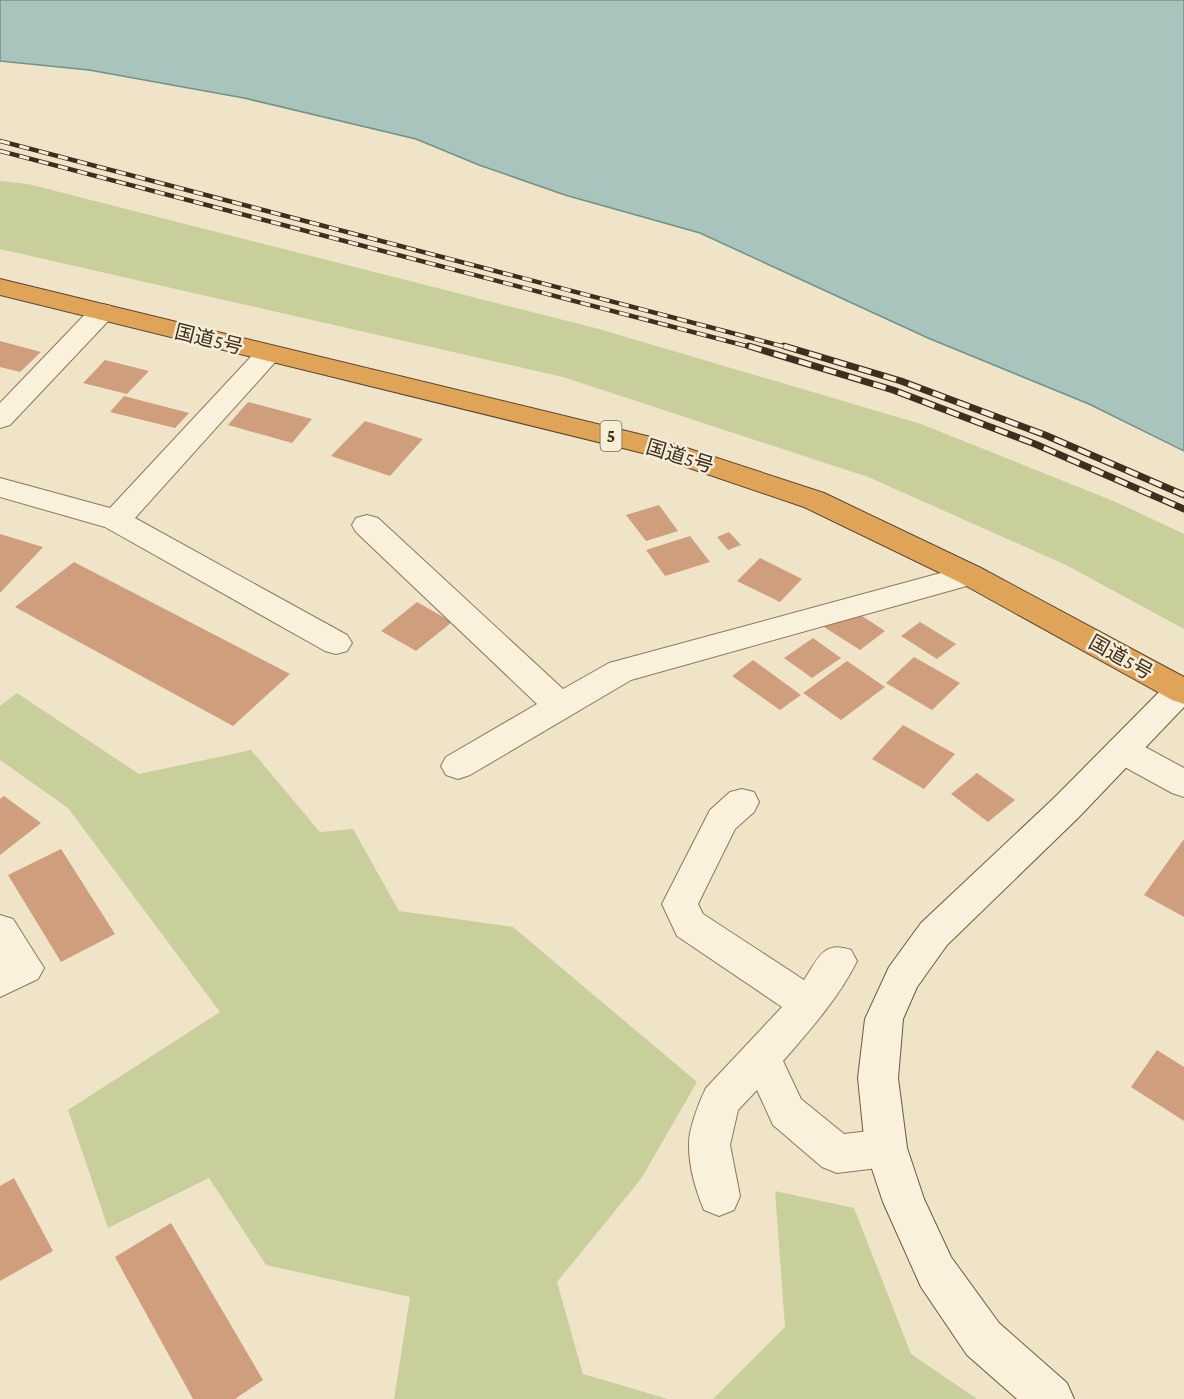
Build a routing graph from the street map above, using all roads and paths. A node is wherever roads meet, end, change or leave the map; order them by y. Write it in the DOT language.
graph roads {
  1 [pos="0,286"];
  2 [pos="102,312"];
  3 [pos="269,353"];
  4 [pos="0,419"];
  5 [pos="0,487"];
  6 [pos="116,520"];
  7 [pos="367,525"];
  8 [pos="970,575"];
  9 [pos="336,643"];
  10 [pos="1182,691"];
  11 [pos="560,706"];
  12 [pos="1122,750"];
  13 [pos="458,766"];
  14 [pos="1184,784"];
  15 [pos="742,802"];
  16 [pos="0,930"];
  17 [pos="838,961"];
  18 [pos="0,981"];
  19 [pos="809,1004"];
  20 [pos="762,1058"];
  21 [pos="886,1148"];
  22 [pos="718,1196"];
  23 [pos="1051,1399"];
  1 -- 2 [label="highway, 国道5号 / 5"];
  2 -- 3 [label="highway, 国道5号 / 5"];
  2 -- 4 [label="street"];
  3 -- 6 [label="street"];
  3 -- 8 [label="highway, 国道5号 / 5"];
  5 -- 6 [label="street"];
  6 -- 9 [label="street"];
  7 -- 11 [label="street"];
  8 -- 10 [label="highway, 国道5号 / 5"];
  8 -- 11 [label="street"];
  10 -- 12 [label="street"];
  11 -- 13 [label="street"];
  12 -- 14 [label="street"];
  12 -- 21 [label="street"];
  15 -- 19 [label="street"];
  16 -- 18 [label="street"];
  17 -- 19 [label="street"];
  19 -- 20 [label="street"];
  20 -- 21 [label="street"];
  20 -- 22 [label="street"];
  21 -- 23 [label="street"];
}
